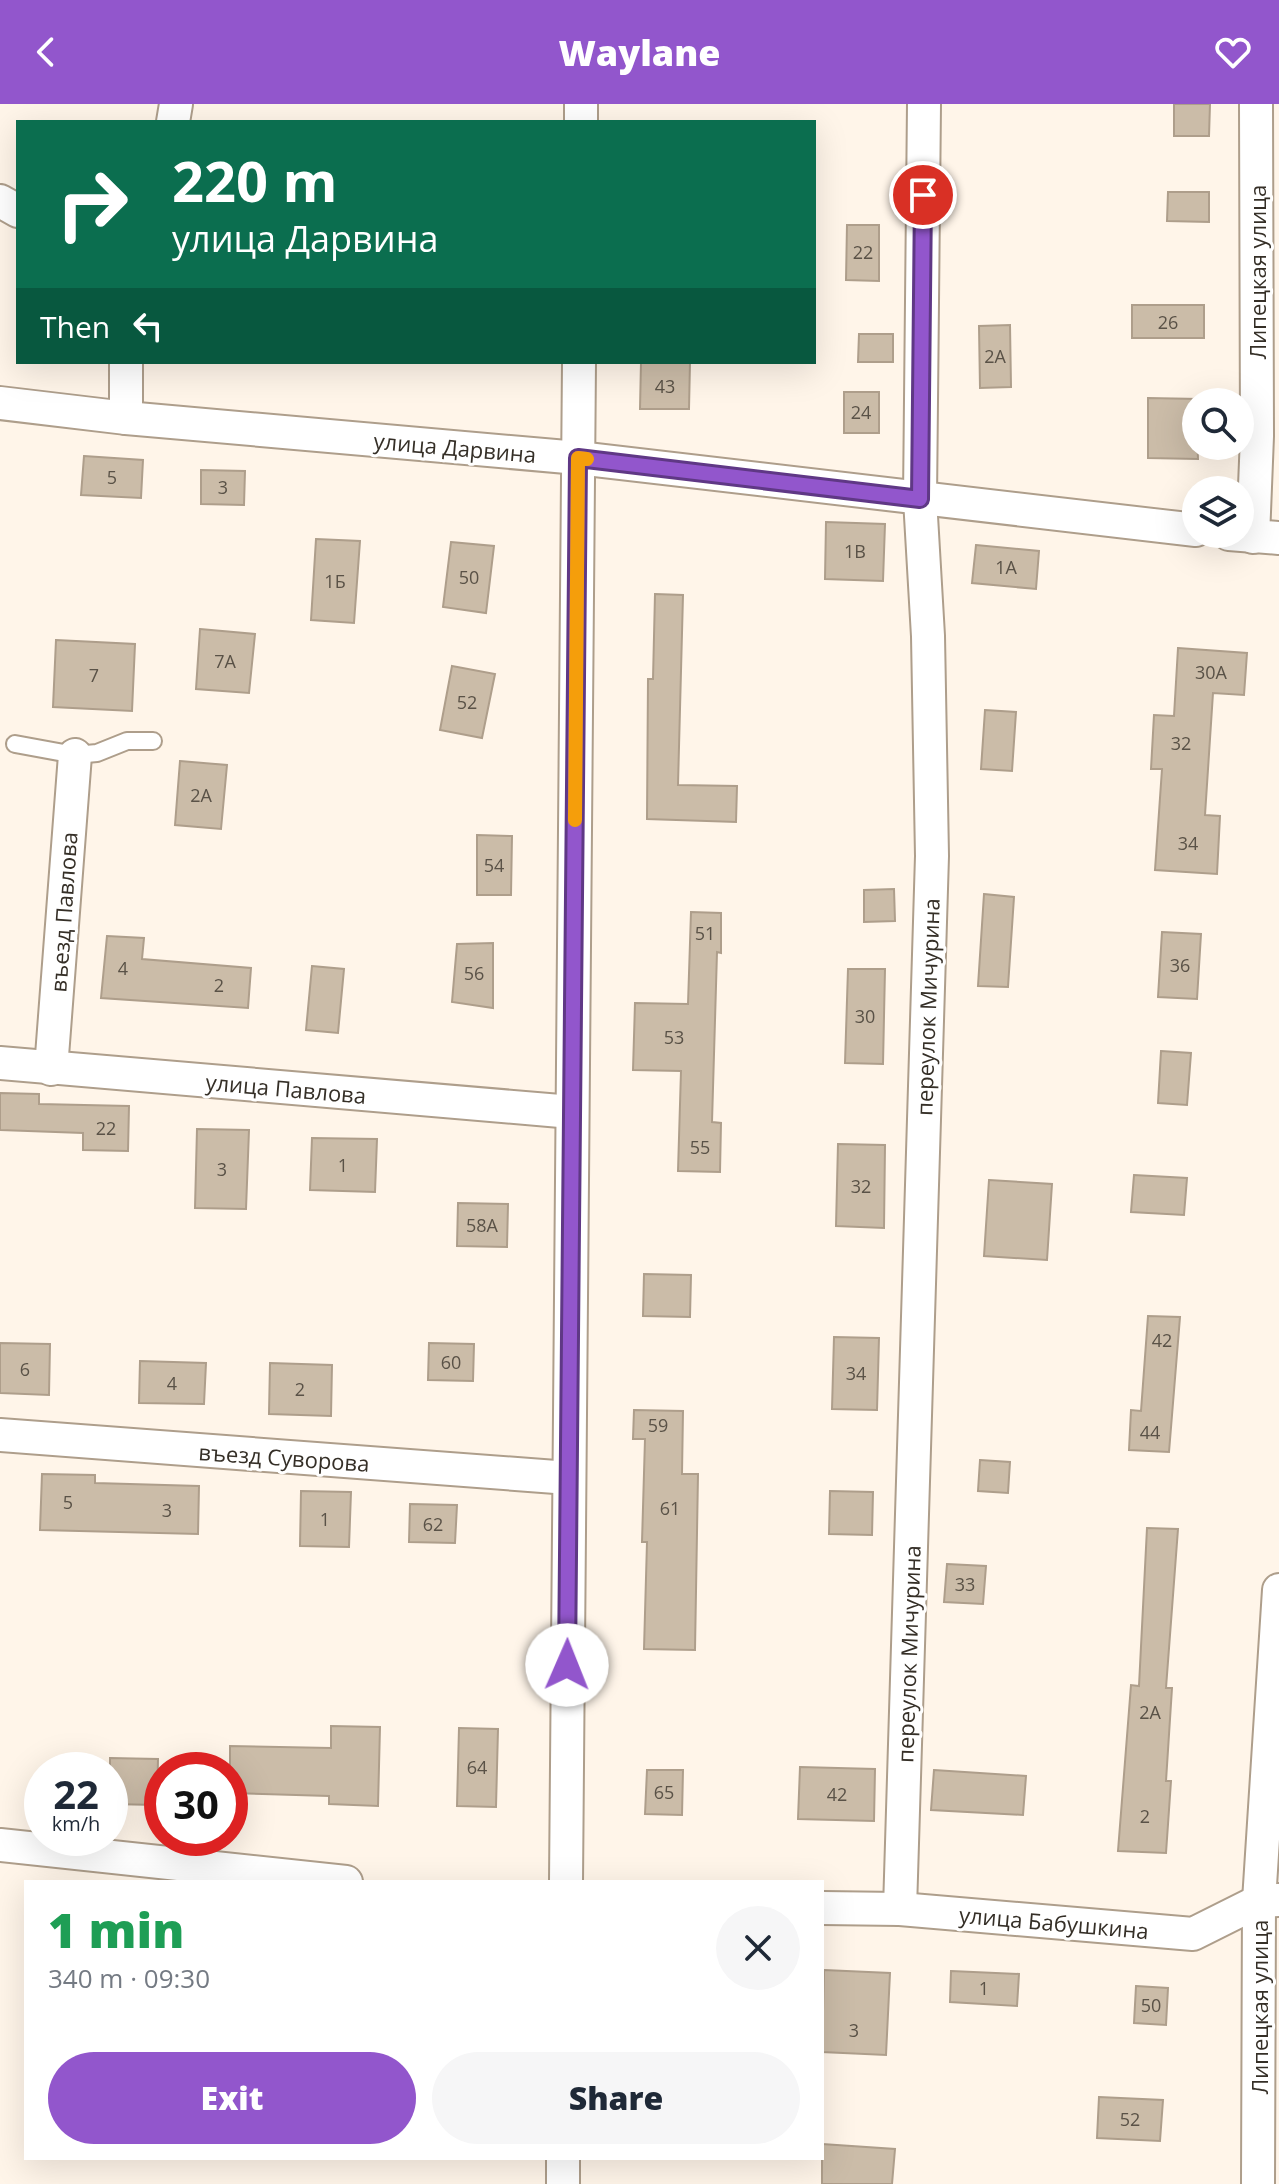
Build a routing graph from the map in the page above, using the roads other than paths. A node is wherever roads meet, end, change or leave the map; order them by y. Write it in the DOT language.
graph roads {
  1 [pos="924,104"];
  2 [pos="1256,104"];
  3 [pos="1268,276"];
  4 [pos="126,364"];
  5 [pos="579,364"];
  6 [pos="0,403"];
  7 [pos="126,418"];
  8 [pos="1268,437"];
  9 [pos="578,458"];
  10 [pos="920,499"];
  11 [pos="1182,528"];
  12 [pos="1254,536"];
  13 [pos="153,741"];
  14 [pos="15,744"];
  15 [pos="75,755"];
  16 [pos="0,1063"];
  17 [pos="51,1069"];
  18 [pos="572,1112"];
  19 [pos="0,1435"];
  20 [pos="569,1478"];
  21 [pos="1279,1590"];
  22 [pos="0,1845"];
  23 [pos="327,1880"];
  24 [pos="566,1880"];
  25 [pos="1269,1900"];
  26 [pos="824,1908"];
  27 [pos="900,1909"];
  28 [pos="563,2160"];
  29 [pos="563,2184"];
  30 [pos="1258,2184"];
  1 -- 10 [label="street, переулок Мичурина"];
  2 -- 3 [label="street, Липецкая улица"];
  3 -- 8 [label="street, Липецкая улица"];
  4 -- 7 [label="street"];
  5 -- 9 [label="street"];
  6 -- 7 [label="street, улица Дарвина"];
  7 -- 9 [label="street, улица Дарвина"];
  8 -- 12 [label="street, Липецкая улица"];
  9 -- 10 [label="street, улица Дарвина"];
  9 -- 18 [label="street"];
  10 -- 11 [label="street, улица Дарвина"];
  10 -- 27 [label="street, переулок Мичурина"];
  13 -- 15 [label="lane"];
  14 -- 15 [label="lane"];
  15 -- 17 [label="street, въезд Павлова"];
  16 -- 17 [label="street, улица Павлова"];
  17 -- 18 [label="street, улица Павлова"];
  18 -- 20 [label="street"];
  19 -- 20 [label="street, въезд Суворова"];
  20 -- 24 [label="street"];
  21 -- 25 [label="street, Липецкая улица"];
  22 -- 23 [label="street"];
  25 -- 27 [label="street, улица Бабушкина"];
  25 -- 30 [label="street, Липецкая улица"];
  26 -- 27 [label="street, улица Бабушкина"];
  28 -- 29 [label="street"];
}
